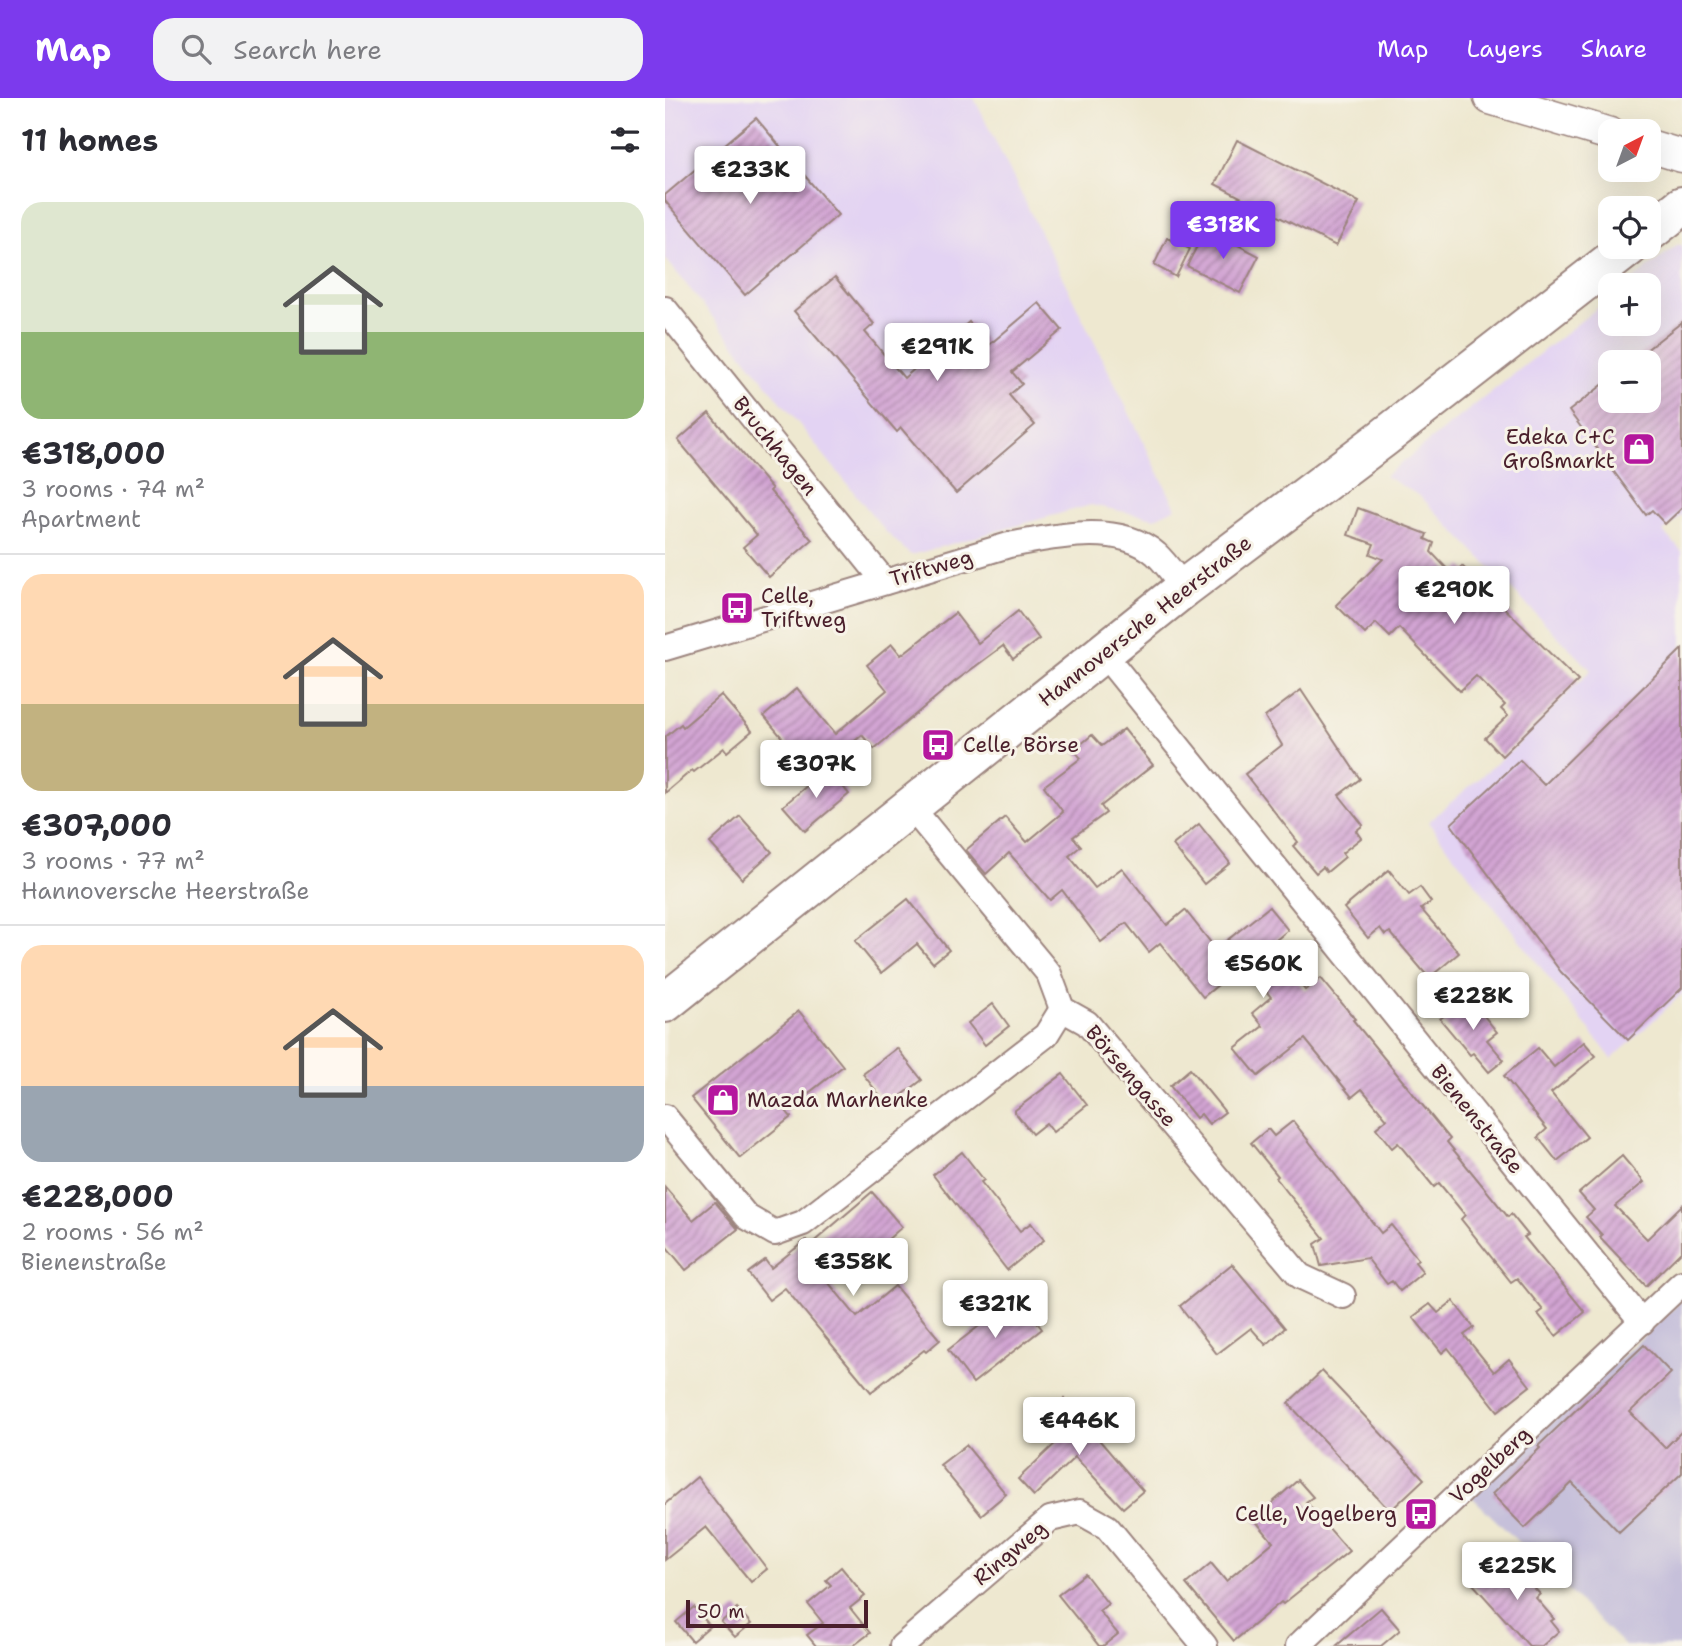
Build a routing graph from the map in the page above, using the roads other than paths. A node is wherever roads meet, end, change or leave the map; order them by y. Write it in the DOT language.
graph roads {
  1 [pos="1490,98"];
  2 [pos="1598,130"];
  3 [pos="1661,150"];
  4 [pos="1682,156"];
  5 [pos="1682,205"];
  6 [pos="1661,222"];
  7 [pos="1614,259"];
  8 [pos="665,309"];
  9 [pos="885,582"];
  10 [pos="1184,588"];
  11 [pos="665,648"];
  12 [pos="1103,653"];
  13 [pos="911,807"];
  14 [pos="665,1003"];
  15 [pos="1062,1009"];
  16 [pos="665,1117"];
  17 [pos="1682,1283"];
  18 [pos="1343,1296"];
  19 [pos="1642,1322"];
  20 [pos="902,1646"];
  21 [pos="1205,1646"];
  22 [pos="1298,1646"];
  1 -- 2 [label="street"];
  3 -- 4 [label="street"];
  5 -- 6 [label="main road"];
  7 -- 10 [label="main road, Hannoversche Heerstraße"];
  8 -- 9 [label="street, Bruchhagen"];
  9 -- 10 [label="street, Triftweg"];
  9 -- 11 [label="street, Triftweg"];
  10 -- 12 [label="main road, Hannoversche Heerstraße"];
  12 -- 13 [label="main road, Hannoversche Heerstraße"];
  12 -- 19 [label="street, Bienenstraße"];
  13 -- 14 [label="main road, Hannoversche Heerstraße"];
  13 -- 15 [label="street"];
  15 -- 16 [label="street"];
  15 -- 18 [label="street, Börsengasse"];
  17 -- 19 [label="street, Vogelberg"];
  19 -- 22 [label="street, Vogelberg"];
  20 -- 21 [label="street, Ringweg"];
}
